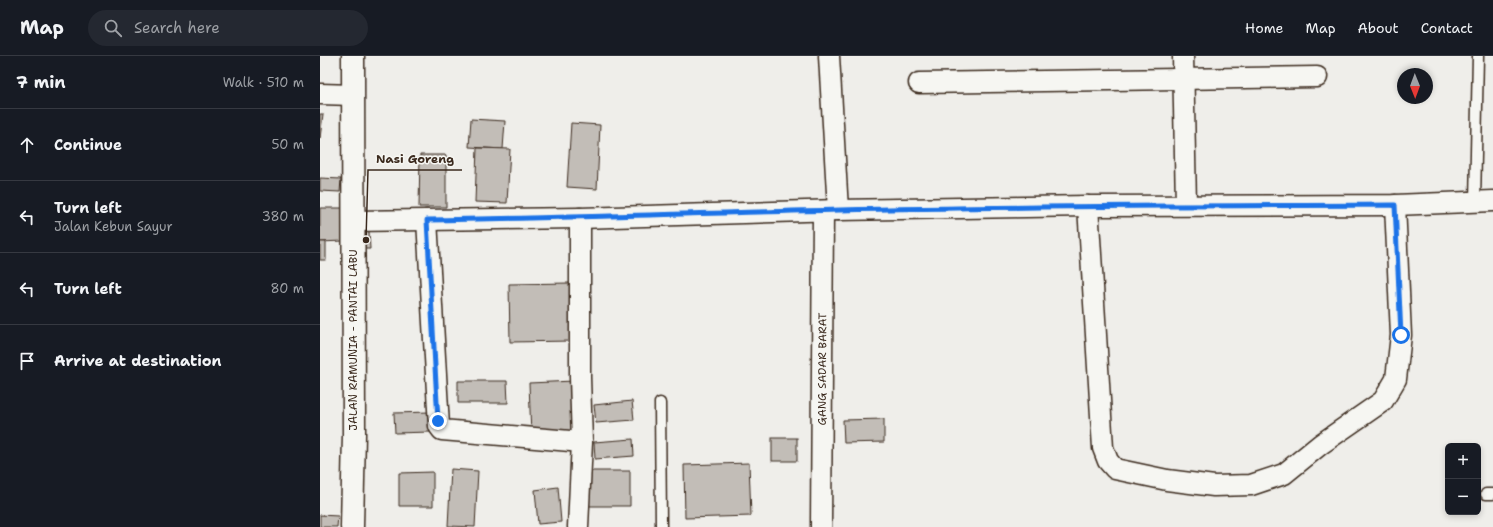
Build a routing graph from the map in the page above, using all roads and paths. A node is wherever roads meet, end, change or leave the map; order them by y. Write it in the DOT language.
graph roads {
  1 [pos="353,56"];
  2 [pos="829,56"];
  3 [pos="1183,56"];
  4 [pos="1478,56"];
  5 [pos="1317,77"];
  6 [pos="1183,79"];
  7 [pos="918,83"];
  8 [pos="320,94"];
  9 [pos="353,95"];
  10 [pos="1484,202"];
  11 [pos="1186,205"];
  12 [pos="1395,205"];
  13 [pos="1088,206"];
  14 [pos="830,211"];
  15 [pos="580,218"];
  16 [pos="427,220"];
  17 [pos="353,221"];
  18 [pos="660,403"];
  19 [pos="582,442"];
  20 [pos="352,527"];
  21 [pos="578,527"];
  22 [pos="661,527"];
  23 [pos="820,527"];
  1 -- 9 [label="main road, JALAN RAMUNIA - PANTAI LABU"];
  2 -- 14 [label="street, GANG SADAR BARAT"];
  3 -- 6 [label="street"];
  4 -- 10 [label="lane"];
  5 -- 6 [label="street"];
  6 -- 7 [label="street"];
  6 -- 11 [label="street"];
  8 -- 9 [label="street"];
  9 -- 17 [label="main road, JALAN RAMUNIA - PANTAI LABU"];
  10 -- 12 [label="street"];
  11 -- 12 [label="street"];
  11 -- 13 [label="street"];
  12 -- 13 [label="street"];
  13 -- 14 [label="street"];
  14 -- 15 [label="street"];
  14 -- 23 [label="street, GANG SADAR BARAT"];
  15 -- 16 [label="street"];
  15 -- 19 [label="street"];
  16 -- 17 [label="street"];
  16 -- 19 [label="street"];
  17 -- 20 [label="main road, JALAN RAMUNIA - PANTAI LABU"];
  18 -- 22 [label="lane"];
  19 -- 21 [label="street"];
}
